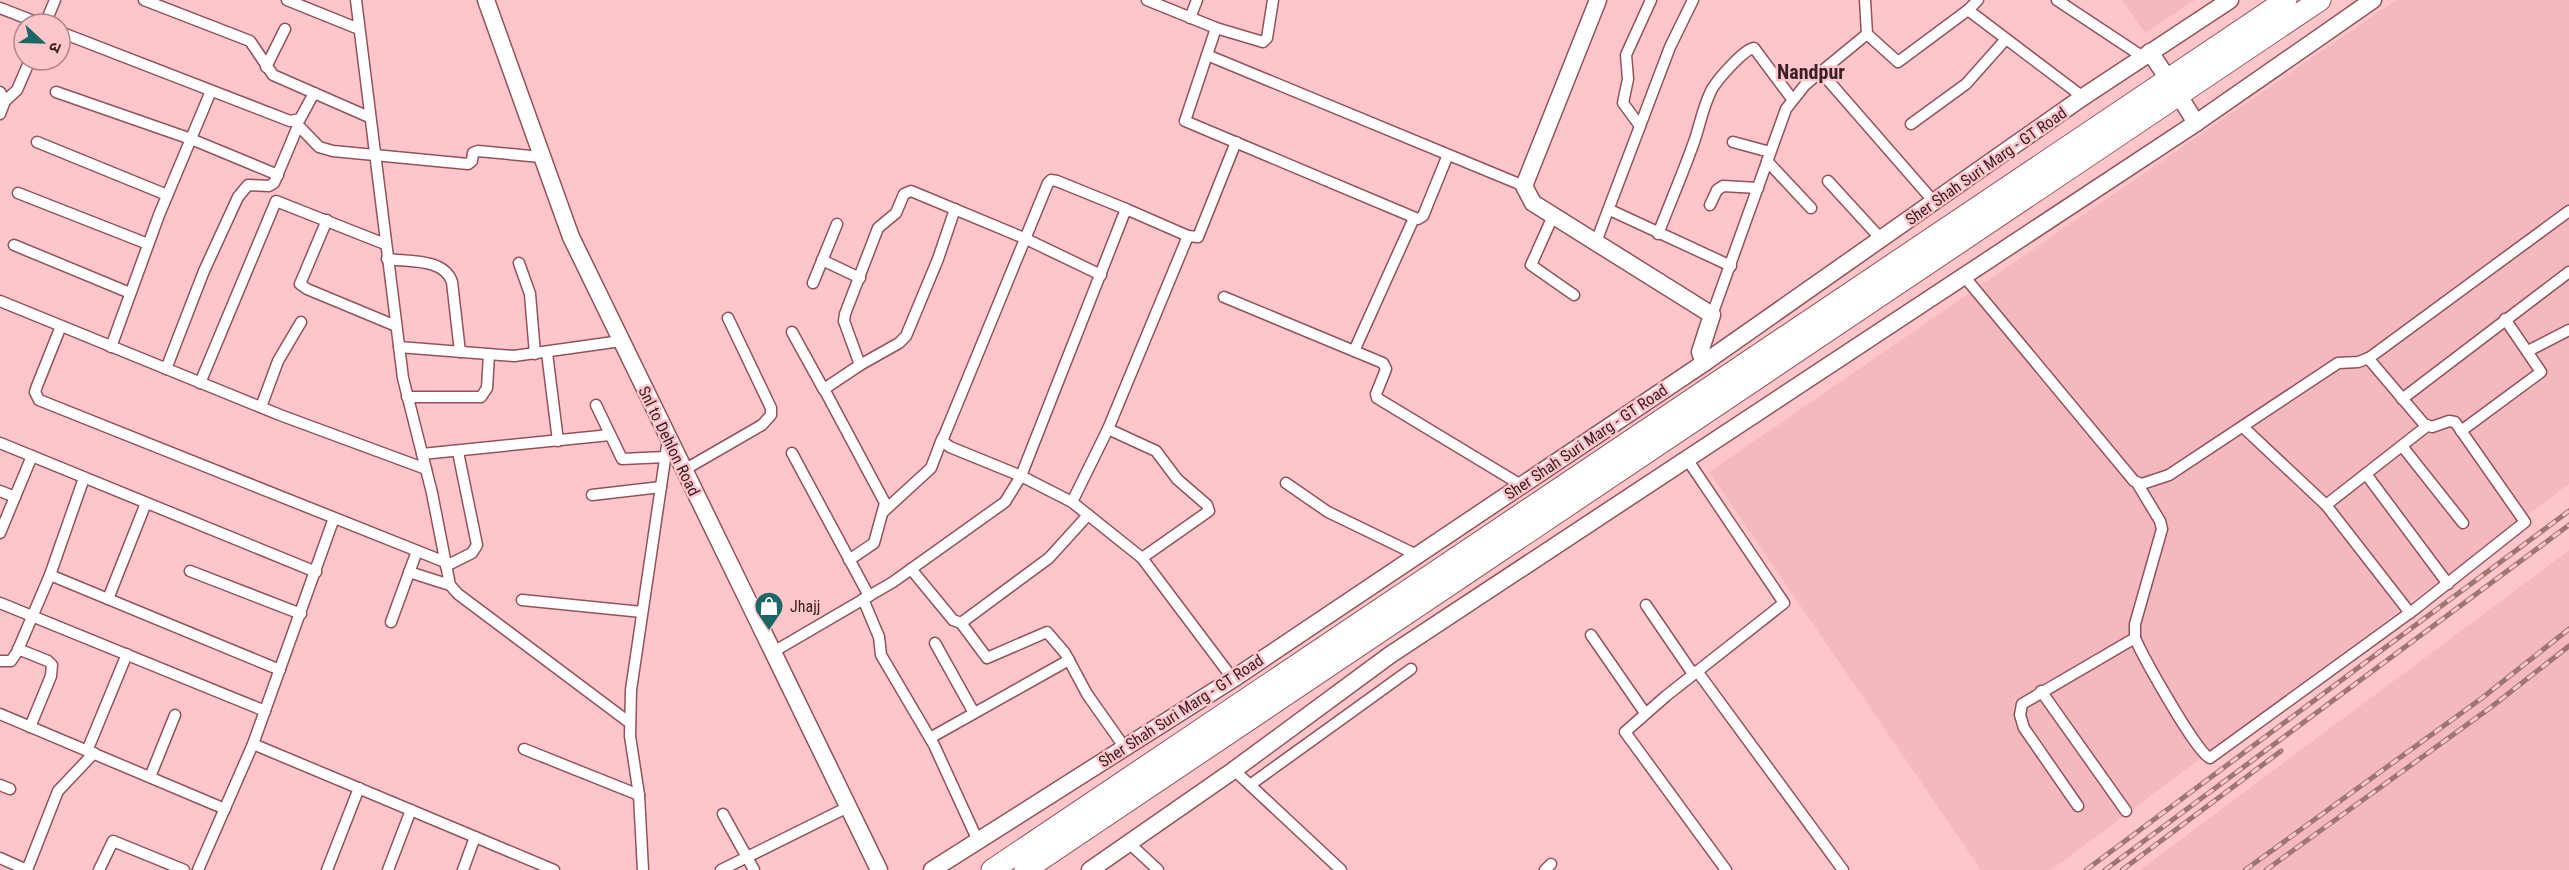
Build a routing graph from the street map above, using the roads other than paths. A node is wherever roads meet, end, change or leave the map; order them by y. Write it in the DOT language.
graph roads {
  1 [pos="144,0"];
  2 [pos="286,0"];
  3 [pos="356,0"];
  4 [pos="486,0"];
  5 [pos="1147,0"];
  6 [pos="1197,0"];
  7 [pos="1273,0"];
  8 [pos="1598,0"];
  9 [pos="1651,0"];
  10 [pos="1693,0"];
  11 [pos="1865,0"];
  12 [pos="1978,0"];
  13 [pos="2057,0"];
  14 [pos="2230,0"];
  15 [pos="2286,0"];
  16 [pos="2320,0"];
  17 [pos="2373,0"];
  18 [pos="1968,10"];
  19 [pos="1190,18"];
  20 [pos="1216,28"];
  21 [pos="285,29"];
  22 [pos="359,29"];
  23 [pos="1867,34"];
  24 [pos="72,37"];
  25 [pos="2006,39"];
  26 [pos="2147,54"];
  27 [pos="1207,55"];
  28 [pos="266,67"];
  29 [pos="2162,70"];
  30 [pos="1820,71"];
  31 [pos="24,72"];
  32 [pos="211,91"];
  33 [pos="56,92"];
  34 [pos="314,93"];
  35 [pos="3,97"];
  36 [pos="2083,97"];
  37 [pos="1792,99"];
  38 [pos="2182,102"];
  39 [pos="0,114"];
  40 [pos="369,117"];
  41 [pos="296,123"];
  42 [pos="2196,123"];
  43 [pos="1911,124"];
  44 [pos="1640,126"];
  45 [pos="191,139"];
  46 [pos="37,142"];
  47 [pos="1236,142"];
  48 [pos="1733,142"];
  49 [pos="374,155"];
  50 [pos="541,157"];
  51 [pos="1447,157"];
  52 [pos="1769,157"];
  53 [pos="278,175"];
  54 [pos="1828,181"];
  55 [pos="1524,186"];
  56 [pos="1758,188"];
  57 [pos="18,193"];
  58 [pos="167,195"];
  59 [pos="1935,203"];
  60 [pos="1710,205"];
  61 [pos="1811,208"];
  62 [pos="956,209"];
  63 [pos="1126,209"];
  64 [pos="1610,210"];
  65 [pos="2569,211"];
  66 [pos="1553,216"];
  67 [pos="1414,218"];
  68 [pos="327,220"];
  69 [pos="837,224"];
  70 [pos="1658,234"];
  71 [pos="1188,236"];
  72 [pos="1024,238"];
  73 [pos="1882,240"];
  74 [pos="1596,242"];
  75 [pos="148,244"];
  76 [pos="386,244"];
  77 [pos="14,245"];
  78 [pos="387,259"];
  79 [pos="822,260"];
  80 [pos="519,263"];
  81 [pos="1731,266"];
  82 [pos="2569,272"];
  83 [pos="1101,275"];
  84 [pos="1963,275"];
  85 [pos="860,278"];
  86 [pos="813,283"];
  87 [pos="130,293"];
  88 [pos="1574,295"];
  89 [pos="1224,297"];
  90 [pos="0,301"];
  91 [pos="1712,315"];
  92 [pos="728,318"];
  93 [pos="2505,319"];
  94 [pos="301,322"];
  95 [pos="61,326"];
  96 [pos="396,326"];
  97 [pos="2569,330"];
  98 [pos="792,332"];
  99 [pos="621,341"];
  100 [pos="111,347"];
  101 [pos="399,347"];
  102 [pos="1354,351"];
  103 [pos="2528,351"];
  104 [pos="460,352"];
  105 [pos="547,353"];
  106 [pos="535,354"];
  107 [pos="489,355"];
  108 [pos="2368,358"];
  109 [pos="1704,363"];
  110 [pos="860,365"];
  111 [pos="166,369"];
  112 [pos="200,383"];
  113 [pos="824,390"];
  114 [pos="407,397"];
  115 [pos="2402,399"];
  116 [pos="596,405"];
  117 [pos="261,408"];
  118 [pos="2427,426"];
  119 [pos="2242,427"];
  120 [pos="1108,429"];
  121 [pos="2461,431"];
  122 [pos="610,435"];
  123 [pos="668,439"];
  124 [pos="942,439"];
  125 [pos="558,441"];
  126 [pos="0,443"];
  127 [pos="2402,446"];
  128 [pos="458,452"];
  129 [pos="792,453"];
  130 [pos="422,454"];
  131 [pos="32,456"];
  132 [pos="665,457"];
  133 [pos="1675,460"];
  134 [pos="426,469"];
  135 [pos="684,470"];
  136 [pos="2366,474"];
  137 [pos="1022,476"];
  138 [pos="84,478"];
  139 [pos="1286,483"];
  140 [pos="2137,483"];
  141 [pos="1521,485"];
  142 [pos="661,487"];
  143 [pos="0,492"];
  144 [pos="592,495"];
  145 [pos="15,497"];
  146 [pos="1072,502"];
  147 [pos="146,503"];
  148 [pos="2326,505"];
  149 [pos="883,512"];
  150 [pos="1088,515"];
  151 [pos="334,518"];
  152 [pos="2463,523"];
  153 [pos="0,533"];
  154 [pos="417,551"];
  155 [pos="1418,555"];
  156 [pos="1142,558"];
  157 [pos="849,560"];
  158 [pos="446,564"];
  159 [pos="911,569"];
  160 [pos="190,571"];
  161 [pos="316,572"];
  162 [pos="409,572"];
  163 [pos="50,574"];
  164 [pos="2448,584"];
  165 [pos="450,585"];
  166 [pos="866,597"];
  167 [pos="108,599"];
  168 [pos="522,600"];
  169 [pos="0,603"];
  170 [pos="1646,605"];
  171 [pos="642,612"];
  172 [pos="2410,613"];
  173 [pos="301,614"];
  174 [pos="32,616"];
  175 [pos="391,622"];
  176 [pos="961,623"];
  177 [pos="1591,635"];
  178 [pos="2135,638"];
  179 [pos="935,643"];
  180 [pos="18,649"];
  181 [pos="773,652"];
  182 [pos="127,654"];
  183 [pos="1069,660"];
  184 [pos="0,661"];
  185 [pos="1411,669"];
  186 [pos="280,670"];
  187 [pos="1695,673"];
  188 [pos="1233,679"];
  189 [pos="2041,691"];
  190 [pos="265,711"];
  191 [pos="974,713"];
  192 [pos="1645,713"];
  193 [pos="0,714"];
  194 [pos="175,715"];
  195 [pos="630,723"];
  196 [pos="30,727"];
  197 [pos="930,738"];
  198 [pos="253,744"];
  199 [pos="1125,748"];
  200 [pos="524,749"];
  201 [pos="91,752"];
  202 [pos="1234,770"];
  203 [pos="150,777"];
  204 [pos="1250,785"];
  205 [pos="359,788"];
  206 [pos="639,795"];
  207 [pos="2078,806"];
  208 [pos="848,807"];
  209 [pos="225,809"];
  210 [pos="411,810"];
  211 [pos="2126,811"];
  212 [pos="723,814"];
  213 [pos="475,837"];
  214 [pos="978,841"];
  215 [pos="1129,843"];
  216 [pos="746,857"];
  217 [pos="0,858"];
  218 [pos="27,870"];
  219 [pos="99,870"];
  220 [pos="184,870"];
  221 [pos="198,870"];
  222 [pos="327,870"];
  223 [pos="388,870"];
  224 [pos="463,870"];
  225 [pos="554,870"];
  226 [pos="643,870"];
  227 [pos="721,870"];
  228 [pos="754,870"];
  229 [pos="879,870"];
  230 [pos="932,870"];
  231 [pos="992,870"];
  232 [pos="1025,870"];
  233 [pos="1090,870"];
  234 [pos="1158,870"];
  235 [pos="1341,870"];
  236 [pos="1726,870"];
  237 [pos="1843,870"];
  1 -- 28 [label="street"];
  2 -- 22 [label="street"];
  3 -- 22 [label="street"];
  4 -- 50 [label="street, Snl to Dehlon Road"];
  5 -- 19 [label="street"];
  6 -- 19 [label="street"];
  7 -- 20 [label="street"];
  8 -- 55 [label="street"];
  9 -- 44 [label="street"];
  10 -- 44 [label="street"];
  11 -- 23 [label="street"];
  12 -- 18 [label="street"];
  13 -- 26 [label="street"];
  14 -- 26 [label="street, Sher Shah Suri Marg - GT Road"];
  15 -- 231 [label="highway, Sher Shah Suri Marg - GT Road"];
  16 -- 232 [label="highway"];
  17 -- 42 [label="street"];
  18 -- 23 [label="street"];
  18 -- 25 [label="street"];
  19 -- 20 [label="street"];
  20 -- 27 [label="street"];
  21 -- 28 [label="street"];
  22 -- 40 [label="street"];
  23 -- 30 [label="street"];
  24 -- 32 [label="street"];
  25 -- 36 [label="street"];
  25 -- 43 [label="street"];
  26 -- 29 [label="street"];
  26 -- 36 [label="street, Sher Shah Suri Marg - GT Road"];
  27 -- 47 [label="street"];
  27 -- 51 [label="street"];
  28 -- 34 [label="street"];
  30 -- 37 [label="street"];
  30 -- 59 [label="street"];
  31 -- 35 [label="street"];
  32 -- 41 [label="street"];
  32 -- 45 [label="street"];
  33 -- 45 [label="street"];
  34 -- 40 [label="street"];
  34 -- 41 [label="street"];
  35 -- 39 [label="street"];
  36 -- 59 [label="street, Sher Shah Suri Marg - GT Road"];
  37 -- 52 [label="street"];
  37 -- 70 [label="street"];
  38 -- 42 [label="street"];
  40 -- 49 [label="street"];
  41 -- 49 [label="street"];
  41 -- 53 [label="street"];
  42 -- 84 [label="street"];
  44 -- 64 [label="street"];
  45 -- 53 [label="street"];
  45 -- 58 [label="street"];
  46 -- 58 [label="street"];
  47 -- 67 [label="street"];
  47 -- 71 [label="street"];
  48 -- 52 [label="street"];
  49 -- 50 [label="street"];
  49 -- 76 [label="street"];
  50 -- 99 [label="street, Snl to Dehlon Road"];
  51 -- 55 [label="street"];
  51 -- 67 [label="street"];
  52 -- 56 [label="street"];
  52 -- 61 [label="street"];
  53 -- 111 [label="street"];
  54 -- 73 [label="street"];
  55 -- 66 [label="street"];
  56 -- 60 [label="street"];
  56 -- 81 [label="street"];
  57 -- 75 [label="street"];
  58 -- 75 [label="street"];
  59 -- 73 [label="street, Sher Shah Suri Marg - GT Road"];
  62 -- 72 [label="street"];
  62 -- 85 [label="street"];
  62 -- 110 [label="street"];
  63 -- 71 [label="street"];
  63 -- 72 [label="street"];
  63 -- 83 [label="street"];
  64 -- 70 [label="street"];
  64 -- 74 [label="street"];
  65 -- 108 [label="street"];
  66 -- 74 [label="street"];
  66 -- 88 [label="street"];
  67 -- 102 [label="street"];
  68 -- 76 [label="street"];
  68 -- 96 [label="street"];
  68 -- 112 [label="street"];
  69 -- 79 [label="street"];
  70 -- 81 [label="street"];
  71 -- 120 [label="street"];
  72 -- 83 [label="street"];
  72 -- 124 [label="street"];
  73 -- 109 [label="street, Sher Shah Suri Marg - GT Road"];
  74 -- 91 [label="street"];
  75 -- 87 [label="street"];
  76 -- 78 [label="street"];
  77 -- 87 [label="street"];
  78 -- 96 [label="street"];
  78 -- 104 [label="street"];
  79 -- 85 [label="street"];
  79 -- 86 [label="street"];
  80 -- 106 [label="street"];
  81 -- 91 [label="street"];
  82 -- 93 [label="street"];
  83 -- 137 [label="street"];
  84 -- 133 [label="street"];
  84 -- 140 [label="street"];
  85 -- 110 [label="street"];
  87 -- 100 [label="street"];
  89 -- 102 [label="street"];
  90 -- 95 [label="street"];
  91 -- 109 [label="street"];
  92 -- 135 [label="street"];
  93 -- 103 [label="street"];
  93 -- 115 [label="street"];
  94 -- 117 [label="street"];
  95 -- 100 [label="street"];
  95 -- 151 [label="street"];
  96 -- 101 [label="street"];
  97 -- 103 [label="street"];
  98 -- 113 [label="street"];
  99 -- 105 [label="street"];
  99 -- 123 [label="street, Snl to Dehlon Road"];
  100 -- 111 [label="street"];
  101 -- 104 [label="street"];
  101 -- 114 [label="street"];
  102 -- 141 [label="street"];
  103 -- 121 [label="street"];
  104 -- 107 [label="street"];
  105 -- 106 [label="street"];
  105 -- 125 [label="street"];
  106 -- 107 [label="street"];
  107 -- 114 [label="street"];
  108 -- 115 [label="street"];
  108 -- 119 [label="street"];
  109 -- 141 [label="street, Sher Shah Suri Marg - GT Road"];
  110 -- 113 [label="street"];
  111 -- 112 [label="street"];
  112 -- 117 [label="street"];
  113 -- 149 [label="street"];
  114 -- 130 [label="street"];
  115 -- 118 [label="street"];
  116 -- 122 [label="street"];
  117 -- 134 [label="street"];
  118 -- 121 [label="street"];
  118 -- 127 [label="street"];
  119 -- 140 [label="street"];
  119 -- 148 [label="street"];
  120 -- 146 [label="street"];
  120 -- 156 [label="street"];
  121 -- 164 [label="street"];
  122 -- 125 [label="street"];
  122 -- 132 [label="street"];
  123 -- 132 [label="street"];
  123 -- 135 [label="street, Snl to Dehlon Road"];
  124 -- 137 [label="street"];
  124 -- 149 [label="street"];
  125 -- 128 [label="street"];
  126 -- 131 [label="street"];
  127 -- 136 [label="street"];
  127 -- 152 [label="street"];
  128 -- 130 [label="street"];
  128 -- 158 [label="street"];
  129 -- 157 [label="street"];
  130 -- 134 [label="street"];
  131 -- 138 [label="street"];
  131 -- 145 [label="street"];
  132 -- 142 [label="street"];
  133 -- 187 [label="street"];
  133 -- 202 [label="street"];
  134 -- 158 [label="street"];
  135 -- 181 [label="street, Snl to Dehlon Road"];
  136 -- 148 [label="street"];
  136 -- 164 [label="street"];
  137 -- 146 [label="street"];
  137 -- 159 [label="street"];
  138 -- 147 [label="street"];
  138 -- 163 [label="street"];
  139 -- 155 [label="street"];
  140 -- 178 [label="street"];
  141 -- 155 [label="street, Sher Shah Suri Marg - GT Road"];
  142 -- 144 [label="street"];
  142 -- 171 [label="street"];
  143 -- 145 [label="street"];
  145 -- 153 [label="street"];
  146 -- 150 [label="street"];
  147 -- 161 [label="street"];
  147 -- 167 [label="street"];
  148 -- 172 [label="street"];
  149 -- 157 [label="street"];
  150 -- 156 [label="street"];
  150 -- 176 [label="street"];
  151 -- 154 [label="street"];
  151 -- 161 [label="street"];
  154 -- 158 [label="street"];
  154 -- 162 [label="street"];
  155 -- 188 [label="street, Sher Shah Suri Marg - GT Road"];
  156 -- 188 [label="street"];
  157 -- 166 [label="street"];
  158 -- 165 [label="street"];
  159 -- 166 [label="street"];
  159 -- 176 [label="street"];
  160 -- 173 [label="street"];
  161 -- 173 [label="street"];
  162 -- 165 [label="street"];
  162 -- 175 [label="street"];
  163 -- 167 [label="street"];
  163 -- 174 [label="street"];
  164 -- 172 [label="street"];
  165 -- 195 [label="street"];
  166 -- 181 [label="street"];
  166 -- 197 [label="street"];
  167 -- 186 [label="street"];
  168 -- 171 [label="street"];
  169 -- 174 [label="street"];
  170 -- 187 [label="street"];
  171 -- 195 [label="street"];
  172 -- 178 [label="street"];
  173 -- 186 [label="street"];
  174 -- 180 [label="street"];
  174 -- 182 [label="street"];
  176 -- 183 [label="street"];
  177 -- 192 [label="street"];
  178 -- 189 [label="street"];
  179 -- 191 [label="street"];
  180 -- 184 [label="street"];
  180 -- 196 [label="street"];
  181 -- 208 [label="street, Snl to Dehlon Road"];
  182 -- 190 [label="street"];
  182 -- 201 [label="street"];
  183 -- 191 [label="street"];
  183 -- 199 [label="street"];
  185 -- 204 [label="street"];
  186 -- 190 [label="street"];
  187 -- 192 [label="street"];
  187 -- 237 [label="street"];
  188 -- 199 [label="street, Sher Shah Suri Marg - GT Road"];
  189 -- 207 [label="street"];
  189 -- 211 [label="street"];
  190 -- 198 [label="street"];
  191 -- 197 [label="street"];
  192 -- 236 [label="street"];
  193 -- 196 [label="street"];
  194 -- 203 [label="street"];
  195 -- 206 [label="street"];
  196 -- 201 [label="street"];
  197 -- 214 [label="street"];
  198 -- 205 [label="street"];
  198 -- 209 [label="street"];
  199 -- 214 [label="street, Sher Shah Suri Marg - GT Road"];
  200 -- 206 [label="street"];
  201 -- 203 [label="street"];
  201 -- 218 [label="street"];
  202 -- 204 [label="street"];
  202 -- 215 [label="street"];
  203 -- 209 [label="street"];
  204 -- 235 [label="street"];
  205 -- 210 [label="street"];
  205 -- 222 [label="street"];
  206 -- 226 [label="street"];
  208 -- 216 [label="street"];
  208 -- 229 [label="street, Snl to Dehlon Road"];
  209 -- 221 [label="street"];
  210 -- 213 [label="street"];
  210 -- 223 [label="street"];
  212 -- 216 [label="street"];
  213 -- 224 [label="street"];
  213 -- 225 [label="street"];
  214 -- 230 [label="street, Sher Shah Suri Marg - GT Road"];
  215 -- 233 [label="street"];
  215 -- 234 [label="street"];
  216 -- 227 [label="street"];
  216 -- 228 [label="street"];
  217 -- 218 [label="street"];
  219 -- 220 [label="street"];
}
